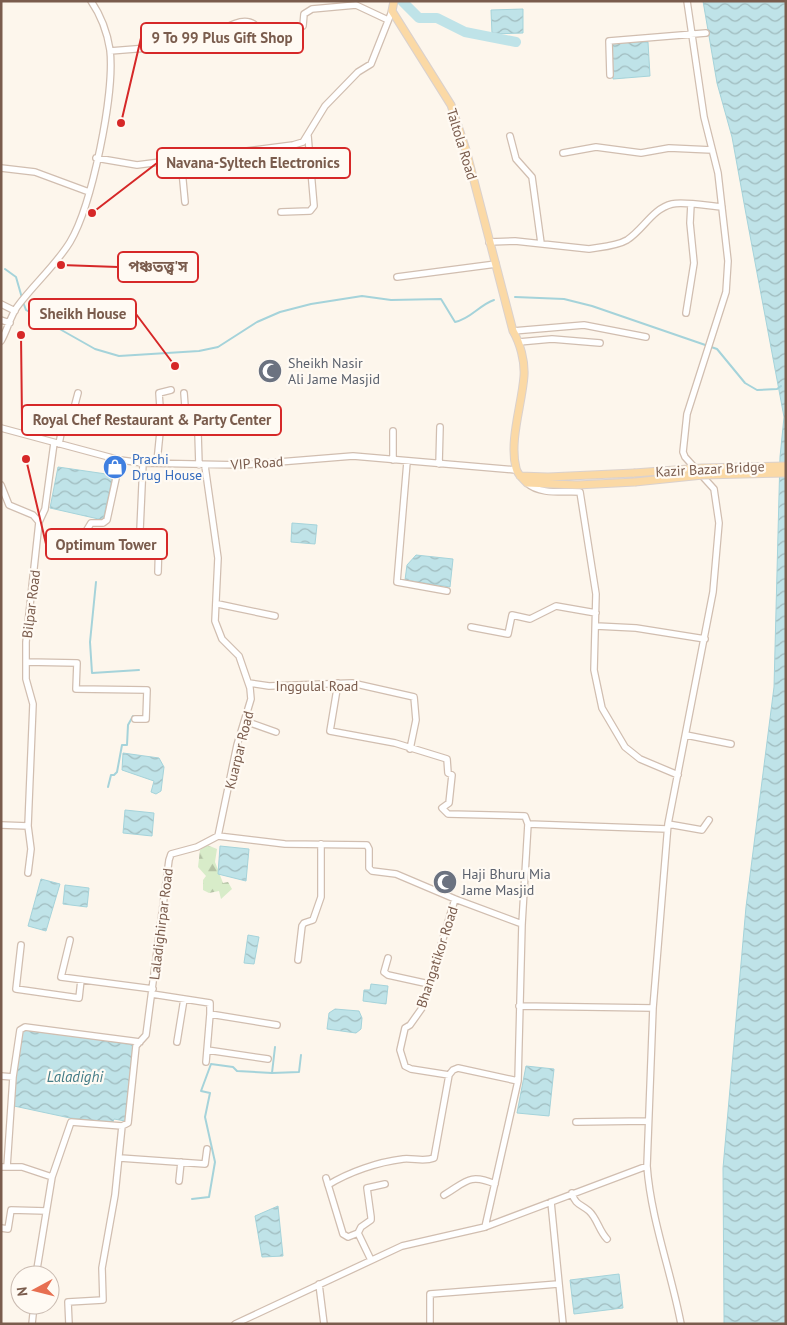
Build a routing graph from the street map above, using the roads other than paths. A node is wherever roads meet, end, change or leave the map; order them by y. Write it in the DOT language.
graph roads {
  1 [pos="91,1"];
  2 [pos="394,1"];
  3 [pos="687,1"];
  4 [pos="392,11"];
  5 [pos="388,20"];
  6 [pos="706,33"];
  7 [pos="691,35"];
  8 [pos="110,51"];
  9 [pos="610,75"];
  10 [pos="308,136"];
  11 [pos="510,136"];
  12 [pos="712,150"];
  13 [pos="563,153"];
  14 [pos="96,158"];
  15 [pos="181,160"];
  16 [pos="1,168"];
  17 [pos="89,192"];
  18 [pos="185,202"];
  19 [pos="691,204"];
  20 [pos="722,207"];
  21 [pos="281,212"];
  22 [pos="489,242"];
  23 [pos="541,243"];
  24 [pos="496,264"];
  25 [pos="397,278"];
  26 [pos="1,304"];
  27 [pos="15,310"];
  28 [pos="686,313"];
  29 [pos="1,320"];
  30 [pos="10,323"];
  31 [pos="514,331"];
  32 [pos="646,337"];
  33 [pos="1,341"];
  34 [pos="519,342"];
  35 [pos="600,343"];
  36 [pos="171,390"];
  37 [pos="78,392"];
  38 [pos="184,392"];
  39 [pos="440,427"];
  40 [pos="1,428"];
  41 [pos="393,431"];
  42 [pos="57,444"];
  43 [pos="120,460"];
  44 [pos="394,460"];
  45 [pos="157,462"];
  46 [pos="407,462"];
  47 [pos="143,463"];
  48 [pos="439,464"];
  49 [pos="202,465"];
  50 [pos="786,466"];
  51 [pos="518,473"];
  52 [pos="786,473"];
  53 [pos="527,483"];
  54 [pos="1,485"];
  55 [pos="39,522"];
  56 [pos="85,532"];
  57 [pos="158,572"];
  58 [pos="447,591"];
  59 [pos="218,604"];
  60 [pos="596,613"];
  61 [pos="275,616"];
  62 [pos="596,626"];
  63 [pos="471,627"];
  64 [pos="704,639"];
  65 [pos="26,662"];
  66 [pos="249,683"];
  67 [pos="338,683"];
  68 [pos="135,719"];
  69 [pos="245,721"];
  70 [pos="276,732"];
  71 [pos="686,735"];
  72 [pos="731,744"];
  73 [pos="410,748"];
  74 [pos="678,775"];
  75 [pos="709,820"];
  76 [pos="528,824"];
  77 [pos="1,825"];
  78 [pos="28,826"];
  79 [pos="668,827"];
  80 [pos="218,836"];
  81 [pos="321,844"];
  82 [pos="28,873"];
  83 [pos="455,899"];
  84 [pos="522,924"];
  85 [pos="70,940"];
  86 [pos="21,945"];
  87 [pos="388,958"];
  88 [pos="298,960"];
  89 [pos="81,980"];
  90 [pos="429,984"];
  91 [pos="153,991"];
  92 [pos="184,999"];
  93 [pos="519,1006"];
  94 [pos="653,1008"];
  95 [pos="210,1014"];
  96 [pos="277,1025"];
  97 [pos="140,1042"];
  98 [pos="177,1042"];
  99 [pos="207,1050"];
  100 [pos="268,1059"];
  101 [pos="206,1062"];
  102 [pos="450,1075"];
  103 [pos="1,1076"];
  104 [pos="13,1077"];
  105 [pos="518,1081"];
  106 [pos="647,1121"];
  107 [pos="576,1122"];
  108 [pos="122,1126"];
  109 [pos="208,1149"];
  110 [pos="120,1158"];
  111 [pos="181,1162"];
  112 [pos="647,1166"];
  113 [pos="4,1167"];
  114 [pos="52,1177"];
  115 [pos="326,1178"];
  116 [pos="179,1181"];
  117 [pos="385,1184"];
  118 [pos="495,1184"];
  119 [pos="328,1186"];
  120 [pos="572,1193"];
  121 [pos="444,1195"];
  122 [pos="551,1202"];
  123 [pos="46,1211"];
  124 [pos="485,1226"];
  125 [pos="1,1228"];
  126 [pos="358,1233"];
  127 [pos="607,1239"];
  128 [pos="371,1260"];
  129 [pos="38,1265"];
  130 [pos="319,1284"];
  131 [pos="558,1284"];
  132 [pos="69,1324"];
  133 [pos="235,1324"];
  134 [pos="324,1324"];
  135 [pos="430,1324"];
  136 [pos="563,1324"];
  137 [pos="681,1324"];
  1 -- 8 [label="street"];
  2 -- 4 [label="main road"];
  3 -- 7 [label="street"];
  4 -- 5 [label="street"];
  4 -- 22 [label="main road, Taltola Road"];
  5 -- 8 [label="street"];
  5 -- 10 [label="street"];
  6 -- 7 [label="street"];
  7 -- 9 [label="street"];
  7 -- 12 [label="street"];
  8 -- 14 [label="street"];
  10 -- 15 [label="street"];
  10 -- 21 [label="street"];
  11 -- 23 [label="street"];
  12 -- 13 [label="street"];
  12 -- 20 [label="street"];
  14 -- 15 [label="street"];
  14 -- 17 [label="street"];
  15 -- 18 [label="street"];
  16 -- 17 [label="street"];
  17 -- 27 [label="street"];
  19 -- 20 [label="street"];
  19 -- 23 [label="street"];
  19 -- 28 [label="street"];
  20 -- 64 [label="street"];
  22 -- 23 [label="street"];
  22 -- 24 [label="main road, Taltola Road"];
  24 -- 25 [label="street"];
  24 -- 31 [label="main road, Taltola Road"];
  26 -- 27 [label="street"];
  27 -- 30 [label="street"];
  29 -- 30 [label="street"];
  30 -- 33 [label="street"];
  31 -- 32 [label="street"];
  31 -- 34 [label="main road, Taltola Road"];
  34 -- 35 [label="street"];
  34 -- 51 [label="main road, Taltola Road"];
  36 -- 45 [label="street"];
  37 -- 42 [label="street, Bilpar Road"];
  38 -- 49 [label="street, Kuarpar Road"];
  39 -- 48 [label="street"];
  40 -- 42 [label="street, VIP Road"];
  41 -- 44 [label="street"];
  42 -- 43 [label="street, VIP Road"];
  42 -- 55 [label="street, Bilpar Road"];
  43 -- 47 [label="street, VIP Road"];
  43 -- 56 [label="street"];
  44 -- 46 [label="street, VIP Road"];
  44 -- 49 [label="street, VIP Road"];
  45 -- 47 [label="street, VIP Road"];
  45 -- 49 [label="street, VIP Road"];
  46 -- 48 [label="street, VIP Road"];
  46 -- 58 [label="street"];
  47 -- 57 [label="street"];
  48 -- 51 [label="street, VIP Road"];
  49 -- 59 [label="street, Kuarpar Road"];
  50 -- 51 [label="main road, Kazir Bazar Bridge, bridge"];
  51 -- 53 [label="main road"];
  52 -- 53 [label="main road, bridge"];
  53 -- 60 [label="street"];
  54 -- 55 [label="street"];
  55 -- 65 [label="street, Bilpar Road"];
  59 -- 61 [label="street"];
  59 -- 66 [label="street, Kuarpar Road"];
  60 -- 62 [label="street"];
  60 -- 63 [label="street"];
  62 -- 64 [label="street"];
  62 -- 74 [label="street"];
  64 -- 71 [label="street"];
  65 -- 68 [label="street"];
  65 -- 78 [label="street, Bilpar Road"];
  66 -- 67 [label="street, Inggulal Road"];
  66 -- 69 [label="street, Kuarpar Road"];
  67 -- 73 [label="street, Inggulal Road"];
  67 -- 73 [label="street"];
  69 -- 70 [label="street"];
  69 -- 80 [label="street, Kuarpar Road"];
  71 -- 72 [label="street"];
  71 -- 74 [label="street"];
  73 -- 76 [label="street"];
  74 -- 79 [label="street"];
  75 -- 79 [label="street"];
  76 -- 79 [label="street"];
  76 -- 84 [label="street"];
  77 -- 78 [label="street"];
  78 -- 82 [label="street, Bilpar Road"];
  79 -- 94 [label="street"];
  80 -- 81 [label="street"];
  80 -- 91 [label="street, Laladighirpar Road"];
  81 -- 83 [label="street"];
  81 -- 88 [label="street"];
  83 -- 84 [label="street"];
  83 -- 90 [label="street, Bhangatikor Road"];
  84 -- 93 [label="street"];
  85 -- 89 [label="street"];
  86 -- 89 [label="street"];
  87 -- 90 [label="street"];
  89 -- 91 [label="street"];
  90 -- 102 [label="street, Bhangatikor Road"];
  91 -- 92 [label="street"];
  91 -- 97 [label="street, Laladighirpar Road"];
  92 -- 95 [label="street"];
  92 -- 98 [label="street"];
  93 -- 94 [label="street"];
  93 -- 105 [label="street"];
  94 -- 106 [label="street"];
  95 -- 96 [label="street"];
  95 -- 99 [label="street"];
  97 -- 104 [label="street"];
  97 -- 108 [label="street, Laladighirpar Road"];
  99 -- 100 [label="street"];
  99 -- 101 [label="street"];
  102 -- 105 [label="street"];
  102 -- 119 [label="street"];
  103 -- 104 [label="street"];
  104 -- 113 [label="street"];
  105 -- 118 [label="street"];
  106 -- 107 [label="street"];
  106 -- 112 [label="street"];
  108 -- 110 [label="street"];
  108 -- 114 [label="street"];
  109 -- 111 [label="street"];
  110 -- 111 [label="street"];
  110 -- 132 [label="street"];
  111 -- 116 [label="street"];
  112 -- 120 [label="street"];
  112 -- 137 [label="street"];
  113 -- 114 [label="street"];
  114 -- 123 [label="street"];
  115 -- 119 [label="street"];
  117 -- 126 [label="street"];
  118 -- 121 [label="street"];
  118 -- 124 [label="street"];
  119 -- 126 [label="street"];
  120 -- 122 [label="street"];
  120 -- 127 [label="street"];
  122 -- 124 [label="street"];
  122 -- 131 [label="street"];
  123 -- 125 [label="street"];
  123 -- 129 [label="street"];
  124 -- 128 [label="street"];
  126 -- 128 [label="street"];
  128 -- 130 [label="street"];
  130 -- 133 [label="street"];
  130 -- 134 [label="street"];
  131 -- 135 [label="street"];
  131 -- 136 [label="street"];
}
